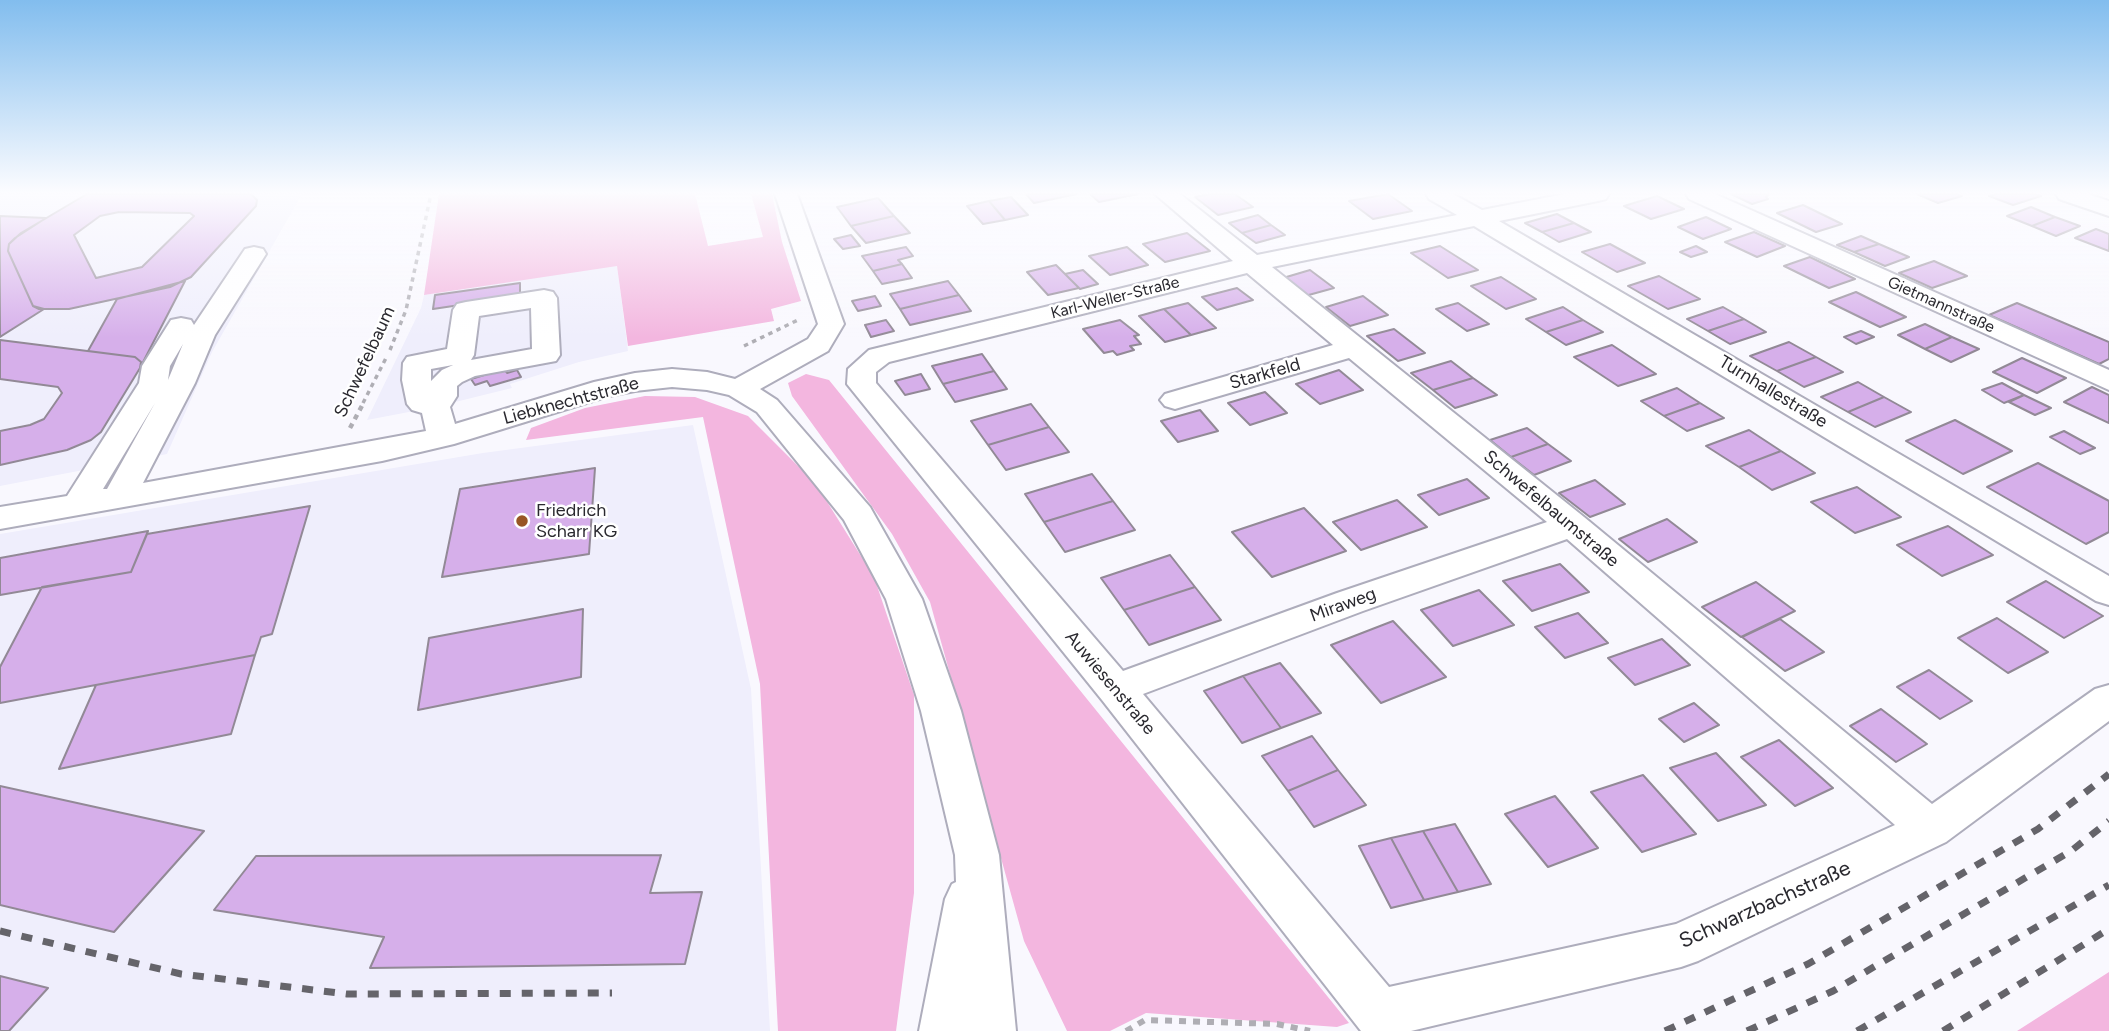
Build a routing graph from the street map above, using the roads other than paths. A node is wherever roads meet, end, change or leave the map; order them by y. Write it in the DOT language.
graph roads {
  1 [pos="803,242"];
  2 [pos="1224,242"];
  3 [pos="1361,242"];
  4 [pos="1517,242"];
  5 [pos="1803,242"];
  6 [pos="254,254"];
  7 [pos="1251,264"];
  8 [pos="828,312"];
  9 [pos="181,326"];
  10 [pos="1355,347"];
  11 [pos="879,356"];
  12 [pos="2109,381"];
  13 [pos="739,389"];
  14 [pos="1175,400"];
  15 [pos="439,422"];
  16 [pos="118,498"];
  17 [pos="77,505"];
  18 [pos="0,518"];
  19 [pos="1572,525"];
  20 [pos="2109,592"];
  21 [pos="1116,689"];
  22 [pos="2109,700"];
  23 [pos="1931,829"];
  24 [pos="976,855"];
  25 [pos="1379,1014"];
  26 [pos="944,1031"];
  27 [pos="991,1031"];
  1 -- 8 [label="street"];
  2 -- 7 [label="street, Schwefelbaumstraße"];
  3 -- 7 [label="street, Karl-Weller-Straße"];
  4 -- 20 [label="street, Turnhallestraße"];
  5 -- 12 [label="street, Gietmannstraße"];
  6 -- 16 [label="street"];
  7 -- 10 [label="street, Schwefelbaumstraße"];
  7 -- 11 [label="street, Karl-Weller-Straße"];
  8 -- 13 [label="street"];
  9 -- 17 [label="street"];
  10 -- 14 [label="street, Starkfeld"];
  10 -- 19 [label="street, Schwefelbaumstraße"];
  11 -- 21 [label="street, Auwiesenstraße"];
  13 -- 15 [label="street, Liebknechtstraße"];
  13 -- 24 [label="street, Liebknechtstraße"];
  15 -- 15 [label="street"];
  15 -- 16 [label="street, Liebknechtstraße"];
  16 -- 17 [label="street, Liebknechtstraße"];
  17 -- 18 [label="street, Liebknechtstraße"];
  19 -- 21 [label="street, Miraweg"];
  19 -- 23 [label="street, Schwefelbaumstraße"];
  21 -- 25 [label="street, Auwiesenstraße"];
  22 -- 23 [label="street, Schwarzbachstraße"];
  23 -- 25 [label="street, Schwarzbachstraße"];
  24 -- 26 [label="street, Liebknechtstraße"];
  24 -- 27 [label="street, Liebknechtstraße"];
}
